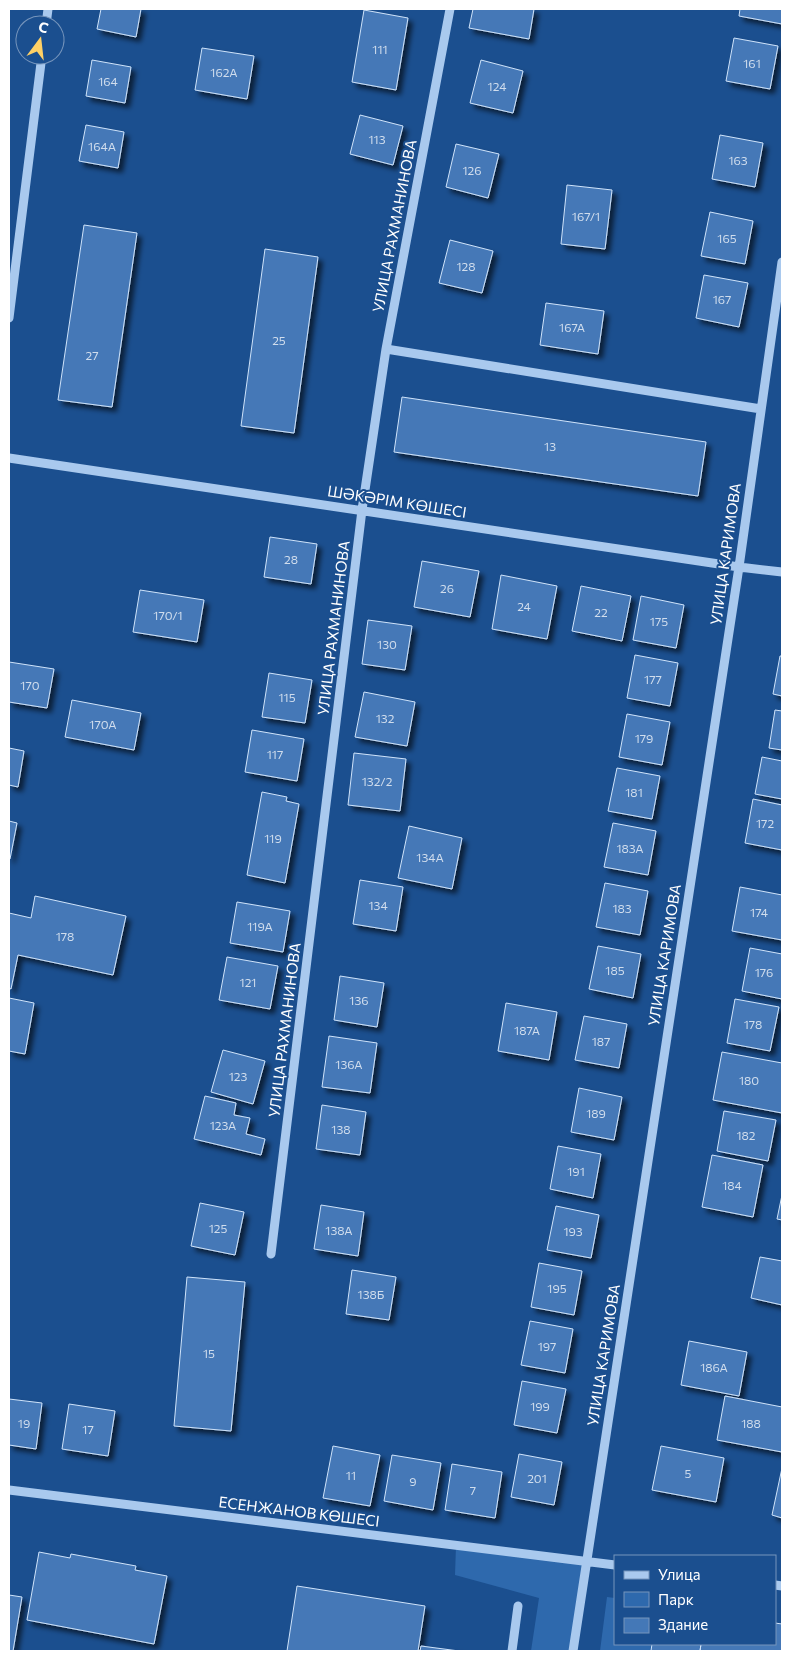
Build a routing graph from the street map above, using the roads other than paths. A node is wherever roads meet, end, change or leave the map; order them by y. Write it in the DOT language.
graph roads {
  1 [pos="450,9"];
  2 [pos="41,65"];
  3 [pos="782,262"];
  4 [pos="780,296"];
  5 [pos="9,318"];
  6 [pos="386,348"];
  7 [pos="761,409"];
  8 [pos="9,458"];
  9 [pos="362,510"];
  10 [pos="738,567"];
  11 [pos="782,572"];
  12 [pos="271,1254"];
  13 [pos="9,1490"];
  14 [pos="586,1562"];
  15 [pos="614,1566"];
  16 [pos="518,1606"];
  17 [pos="512,1651"];
  18 [pos="572,1651"];
  1 -- 6 [label="street, УЛИЦА РАХМАНИНОВА"];
  2 -- 5 [label="street"];
  3 -- 4 [label="street, УЛИЦА КАРИМОВА"];
  4 -- 7 [label="street, УЛИЦА КАРИМОВА"];
  6 -- 7 [label="street"];
  6 -- 9 [label="street, УЛИЦА РАХМАНИНОВА"];
  7 -- 10 [label="street, УЛИЦА КАРИМОВА"];
  8 -- 9 [label="street, ШӘКӘРІМ КӨШЕСІ"];
  9 -- 10 [label="street, ШӘКӘРІМ КӨШЕСІ"];
  9 -- 12 [label="street, УЛИЦА РАХМАНИНОВА"];
  10 -- 11 [label="street, ШӘКӘРІМ КӨШЕСІ"];
  10 -- 14 [label="street, УЛИЦА КАРИМОВА"];
  13 -- 14 [label="street, ЕСЕНЖАНОВ КӨШЕСІ"];
  14 -- 15 [label="street, ЕСЕНЖАНОВ КӨШЕСІ"];
  14 -- 18 [label="street, УЛИЦА КАРИМОВА"];
  16 -- 17 [label="street"];
}
